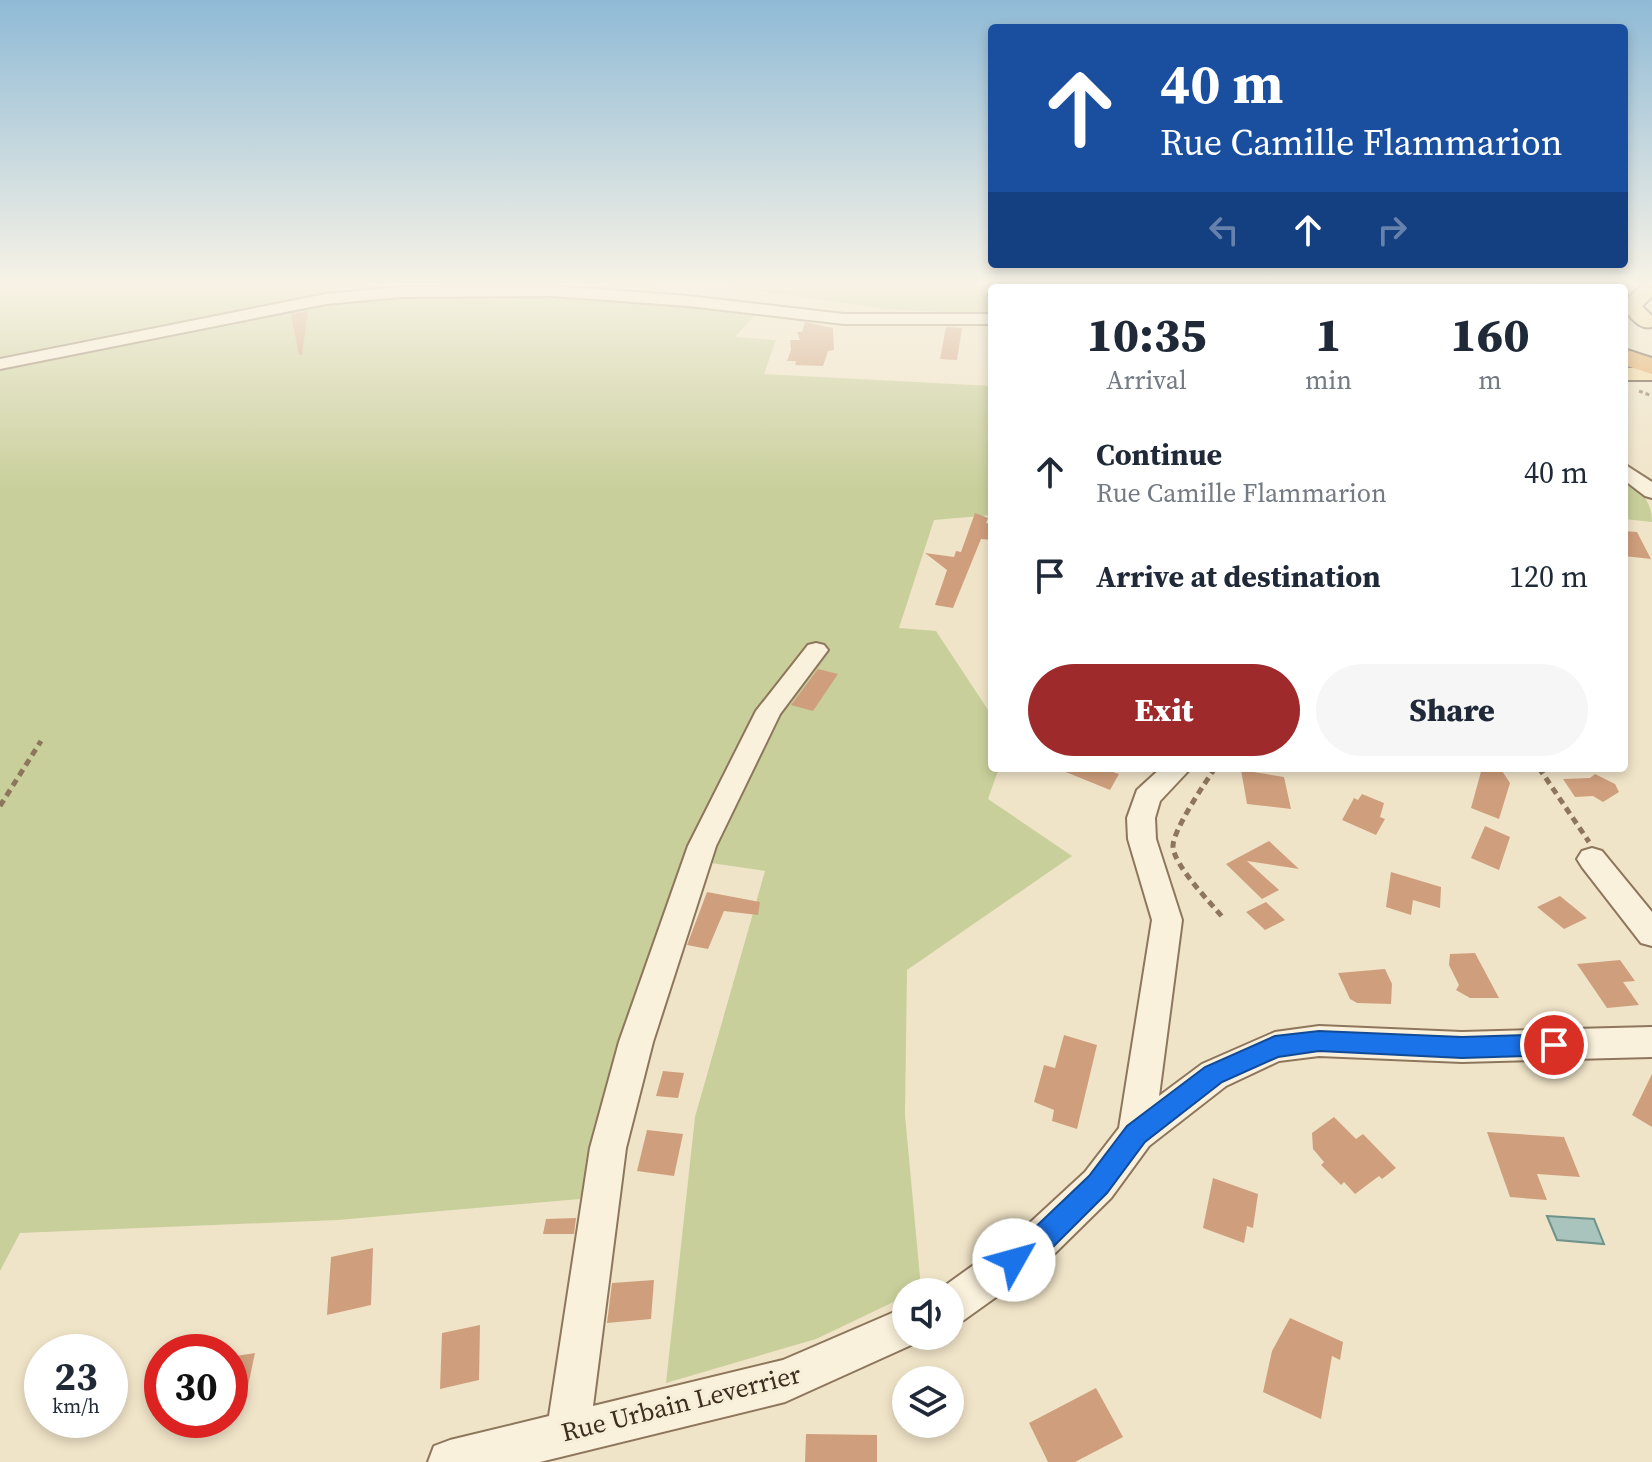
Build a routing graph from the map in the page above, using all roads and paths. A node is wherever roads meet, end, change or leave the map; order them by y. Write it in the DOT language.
graph roads {
  1 [pos="55,353"];
  2 [pos="1630,353"];
  3 [pos="1628,360"];
  4 [pos="1,364"];
  5 [pos="1643,373"];
  6 [pos="1636,475"];
  7 [pos="1652,492"];
  8 [pos="816,650"];
  9 [pos="41,741"];
  10 [pos="1174,772"];
  11 [pos="1212,772"];
  12 [pos="1542,772"];
  13 [pos="0,806"];
  14 [pos="1592,859"];
  15 [pos="1224,919"];
  16 [pos="1652,934"];
  17 [pos="1652,1042"];
  18 [pos="1136,1134"];
  19 [pos="964,1296"];
  20 [pos="892,1333"];
  21 [pos="568,1432"];
  22 [pos="450,1462"];
  1 -- 4 [label="street"];
  2 -- 5 [label="highway"];
  3 -- 5 [label="highway"];
  6 -- 7 [label="street"];
  8 -- 21 [label="street"];
  9 -- 13 [label="path"];
  10 -- 18 [label="street"];
  11 -- 15 [label="path"];
  12 -- 14 [label="path"];
  14 -- 16 [label="street"];
  17 -- 18 [label="street"];
  18 -- 19 [label="street"];
  20 -- 21 [label="street, Rue Urbain Leverrier"];
  21 -- 22 [label="street, Rue Urbain Leverrier"];
}
